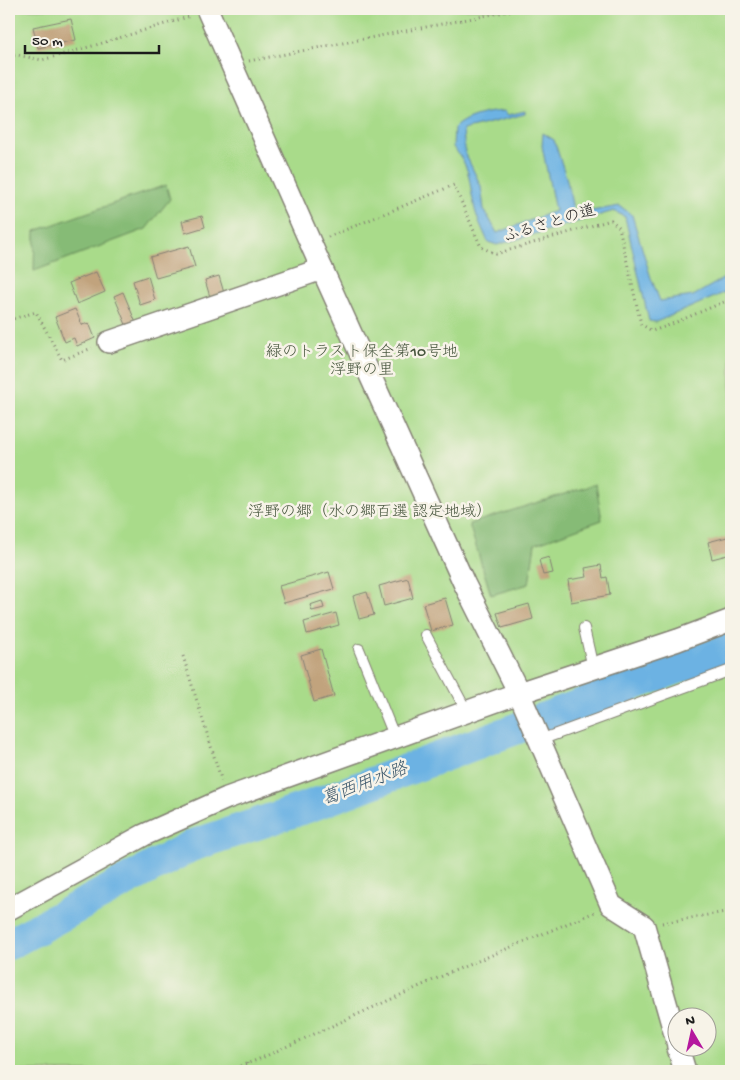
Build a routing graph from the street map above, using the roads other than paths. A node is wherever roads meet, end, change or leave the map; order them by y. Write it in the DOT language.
graph roads {
  1 [pos="208,10"];
  2 [pos="322,269"];
  3 [pos="109,342"];
  4 [pos="731,620"];
  5 [pos="584,628"];
  6 [pos="426,635"];
  7 [pos="360,650"];
  8 [pos="593,668"];
  9 [pos="731,670"];
  10 [pos="521,698"];
  11 [pos="467,712"];
  12 [pos="539,737"];
  13 [pos="395,738"];
  14 [pos="9,909"];
  15 [pos="668,1011"];
  16 [pos="681,1058"];
  17 [pos="685,1071"];
  1 -- 2 [label="street"];
  2 -- 3 [label="street"];
  2 -- 10 [label="street"];
  4 -- 8 [label="street"];
  5 -- 8 [label="lane"];
  6 -- 11 [label="lane"];
  7 -- 13 [label="lane"];
  8 -- 10 [label="street"];
  9 -- 12 [label="lane"];
  10 -- 11 [label="street"];
  10 -- 12 [label="street"];
  11 -- 13 [label="street"];
  12 -- 15 [label="street"];
  13 -- 14 [label="street"];
  16 -- 17 [label="street"];
}
